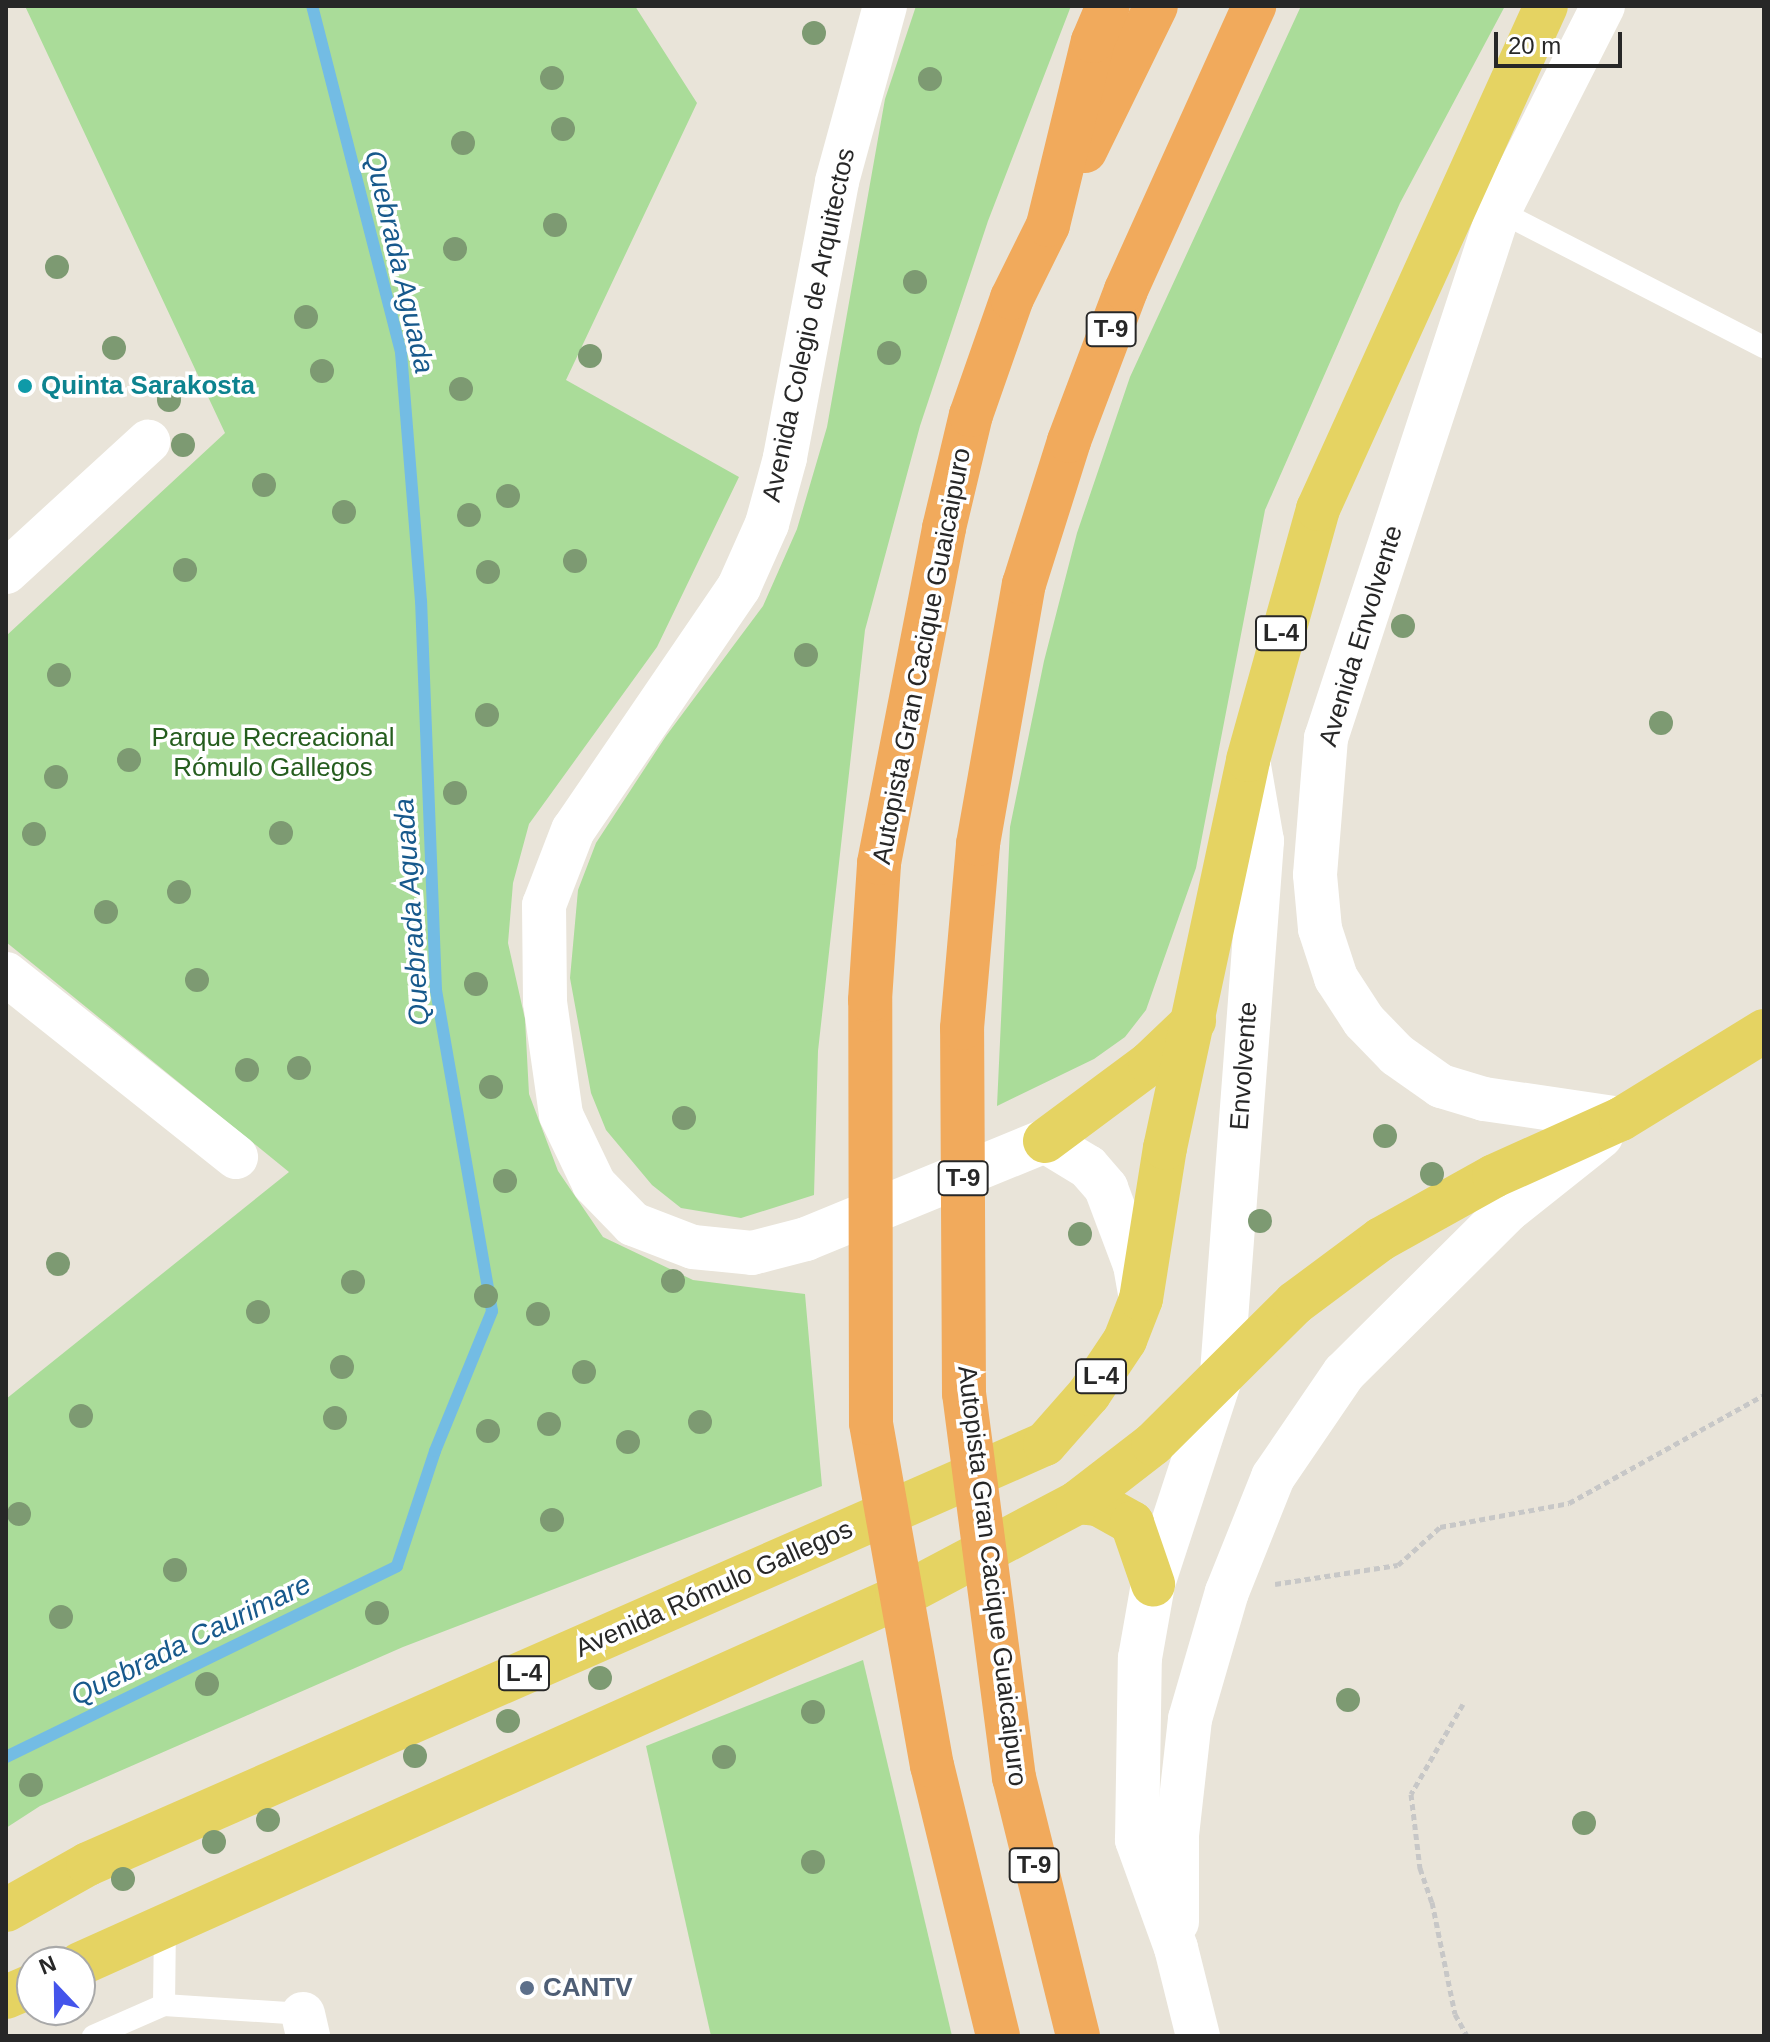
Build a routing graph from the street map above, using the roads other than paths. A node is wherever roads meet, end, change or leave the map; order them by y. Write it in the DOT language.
graph roads {
  1 [pos="885,6"];
  2 [pos="1108,6"];
  3 [pos="1156,6"];
  4 [pos="1254,6"];
  5 [pos="1546,6"];
  6 [pos="1603,6"];
  7 [pos="1499,211"];
  8 [pos="1048,225"];
  9 [pos="1764,347"];
  10 [pos="1387,352"];
  11 [pos="148,442"];
  12 [pos="6,572"];
  13 [pos="1248,760"];
  14 [pos="6,974"];
  15 [pos="1194,1021"];
  16 [pos="1764,1031"];
  17 [pos="1621,1119"];
  18 [pos="1045,1141"];
  19 [pos="236,1157"];
  20 [pos="1141,1299"];
  21 [pos="1222,1373"];
  22 [pos="1078,1502"];
  23 [pos="1153,1584"];
  24 [pos="6,1910"];
  25 [pos="165,1927"];
  26 [pos="1176,1948"];
  27 [pos="96,1957"];
  28 [pos="164,2005"];
  29 [pos="306,2025"];
  30 [pos="93,2036"];
  31 [pos="998,2036"];
  32 [pos="1078,2036"];
  33 [pos="1198,2036"];
  1 -- 18 [label="street, Avenida Colegio de Arquitectos"];
  2 -- 8 [label="highway, Autopista Gran Cacique Guaicaipuro"];
  3 -- 8 [label="highway"];
  4 -- 32 [label="highway, Autopista Gran Cacique Guaicaipuro / T-9"];
  5 -- 10 [label="main road, Avenida Envolvente / L-4"];
  6 -- 7 [label="street, Avenida Envolvente / L-4"];
  7 -- 9 [label="lane"];
  7 -- 10 [label="street, Avenida Envolvente / L-4"];
  7 -- 17 [label="street, Avenida Envolvente / L-4"];
  8 -- 31 [label="highway, Autopista Gran Cacique Guaicaipuro"];
  10 -- 13 [label="main road, Avenida Envolvente / L-4"];
  11 -- 12 [label="street"];
  13 -- 15 [label="main road, Avenida Envolvente / L-4"];
  13 -- 21 [label="street, Envolvente"];
  14 -- 19 [label="street"];
  15 -- 18 [label="main road"];
  15 -- 20 [label="main road, Avenida Envolvente / L-4"];
  16 -- 17 [label="main road"];
  17 -- 21 [label="main road"];
  17 -- 26 [label="street"];
  18 -- 20 [label="street"];
  20 -- 24 [label="main road, Avenida Rómulo Gallegos / L-4"];
  21 -- 22 [label="main road"];
  21 -- 23 [label="street, Envolvente"];
  22 -- 23 [label="main road"];
  22 -- 25 [label="main road"];
  23 -- 26 [label="street, Envolvente"];
  25 -- 27 [label="main road"];
  25 -- 28 [label="lane"];
  26 -- 33 [label="street"];
  28 -- 29 [label="lane"];
  28 -- 30 [label="lane"];
}
